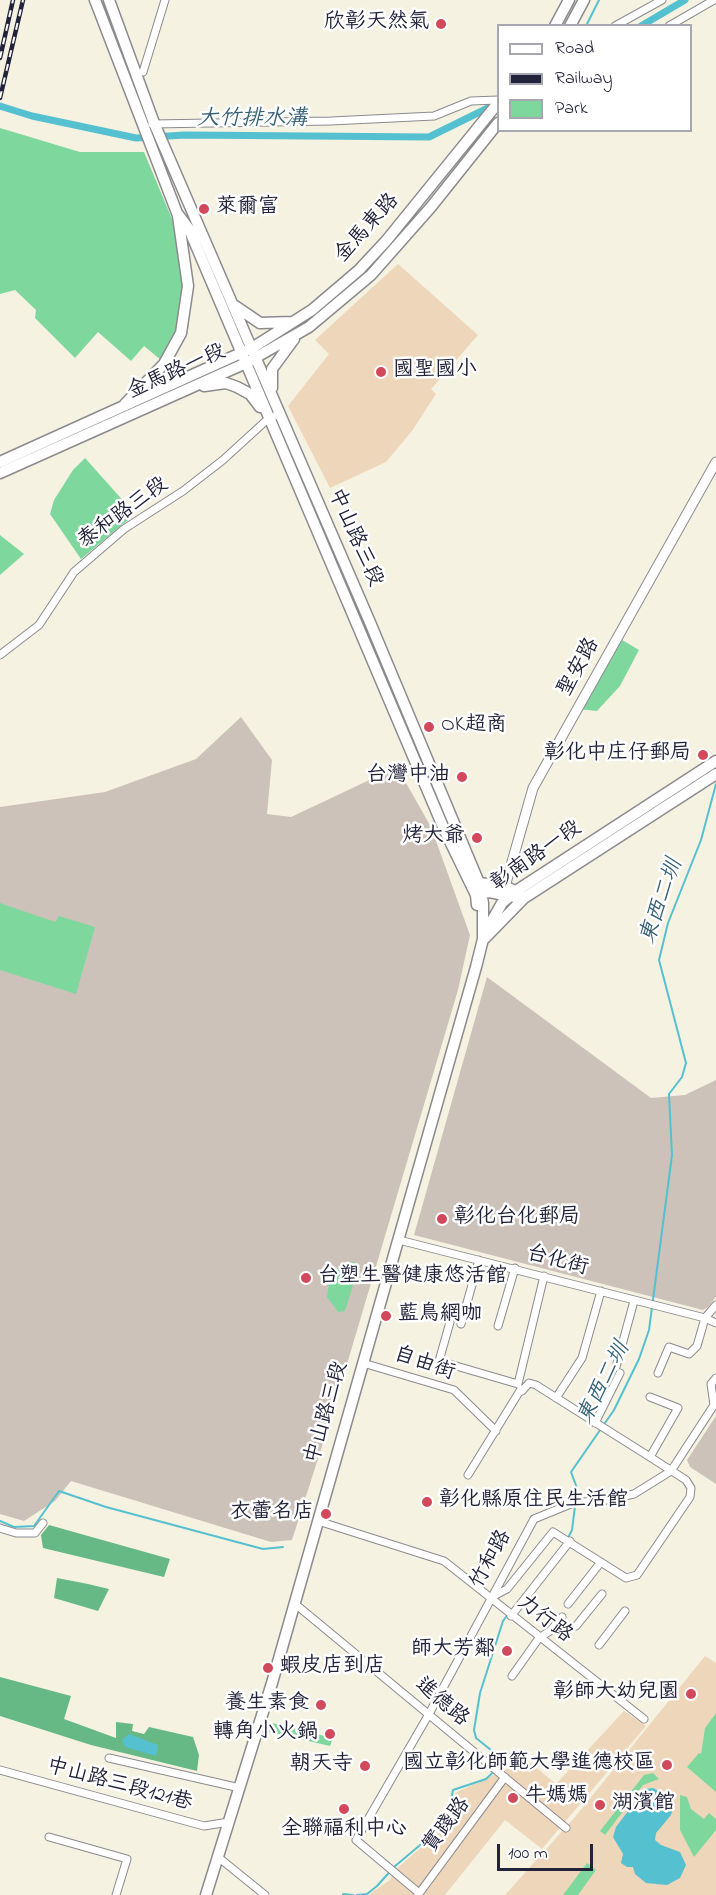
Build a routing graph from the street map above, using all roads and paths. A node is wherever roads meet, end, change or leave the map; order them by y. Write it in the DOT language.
graph roads {
  1 [pos="95,0"];
  2 [pos="109,0"];
  3 [pos="165,0"];
  4 [pos="569,0"];
  5 [pos="584,0"];
  6 [pos="662,0"];
  7 [pos="714,0"];
  8 [pos="556,24"];
  9 [pos="571,24"];
  10 [pos="619,24"];
  11 [pos="672,24"];
  12 [pos="143,72"];
  13 [pos="497,102"];
  14 [pos="497,103"];
  15 [pos="497,124"];
  16 [pos="150,125"];
  17 [pos="177,213"];
  18 [pos="233,303"];
  19 [pos="295,322"];
  20 [pos="299,333"];
  21 [pos="249,355"];
  22 [pos="189,389"];
  23 [pos="275,403"];
  24 [pos="123,412"];
  25 [pos="280,414"];
  26 [pos="269,418"];
  27 [pos="0,462"];
  28 [pos="716,462"];
  29 [pos="0,473"];
  30 [pos="0,655"];
  31 [pos="716,760"];
  32 [pos="716,774"];
  33 [pos="477,889"];
  34 [pos="510,895"];
  35 [pos="483,939"];
  36 [pos="399,1240"];
  37 [pos="478,1260"];
  38 [pos="515,1268"];
  39 [pos="544,1276"];
  40 [pos="601,1291"];
  41 [pos="634,1301"];
  42 [pos="716,1305"];
  43 [pos="705,1318"];
  44 [pos="450,1322"];
  45 [pos="716,1323"];
  46 [pos="461,1324"];
  47 [pos="498,1326"];
  48 [pos="363,1362"];
  49 [pos="658,1373"];
  50 [pos="716,1378"];
  51 [pos="520,1387"];
  52 [pos="650,1396"];
  53 [pos="556,1398"];
  54 [pos="600,1426"];
  55 [pos="496,1431"];
  56 [pos="650,1457"];
  57 [pos="671,1471"];
  58 [pos="468,1475"];
  59 [pos="318,1521"];
  60 [pos="43,1523"];
  61 [pos="0,1528"];
  62 [pos="567,1539"];
  63 [pos="601,1562"];
  64 [pos="602,1594"];
  65 [pos="490,1598"];
  66 [pos="294,1604"];
  67 [pos="568,1604"];
  68 [pos="625,1611"];
  69 [pos="509,1614"];
  70 [pos="562,1617"];
  71 [pos="576,1626"];
  72 [pos="539,1638"];
  73 [pos="599,1644"];
  74 [pos="512,1676"];
  75 [pos="429,1714"];
  76 [pos="644,1719"];
  77 [pos="109,1758"];
  78 [pos="0,1770"];
  79 [pos="499,1772"];
  80 [pos="240,1788"];
  81 [pos="229,1822"];
  82 [pos="566,1828"];
  83 [pos="49,1837"];
  84 [pos="218,1857"];
  85 [pos="418,1894"];
  86 [pos="116,1895"];
  87 [pos="206,1895"];
  88 [pos="264,1895"];
  1 -- 16 [label="main road"];
  2 -- 16 [label="main road"];
  3 -- 12 [label="street"];
  4 -- 8 [label="main road"];
  5 -- 9 [label="main road"];
  6 -- 10 [label="street"];
  7 -- 11 [label="street"];
  13 -- 16 [label="street"];
  14 -- 19 [label="main road, 金馬東路"];
  15 -- 20 [label="main road, 金馬東路"];
  16 -- 17 [label="main road, 中山路三段"];
  16 -- 18 [label="main road, 中山路三段"];
  17 -- 21 [label="main road, 中山路三段"];
  17 -- 24 [label="main road"];
  18 -- 19 [label="main road"];
  18 -- 21 [label="main road, 中山路三段"];
  19 -- 21 [label="main road, 金馬東路"];
  20 -- 21 [label="main road, 金馬東路"];
  20 -- 23 [label="main road"];
  21 -- 22 [label="main road, 金馬路一段"];
  21 -- 23 [label="main road, 中山路三段"];
  21 -- 24 [label="main road, 金馬路一段"];
  21 -- 26 [label="main road, 中山路三段"];
  22 -- 24 [label="main road, 金馬路一段"];
  22 -- 26 [label="main road"];
  23 -- 25 [label="main road, 中山路三段"];
  24 -- 27 [label="main road"];
  24 -- 29 [label="main road"];
  25 -- 26 [label="street, 泰和路三段"];
  25 -- 33 [label="main road, 中山路三段"];
  26 -- 30 [label="street, 泰和路三段"];
  26 -- 33 [label="main road, 中山路三段"];
  28 -- 34 [label="street, 聖安路"];
  31 -- 34 [label="main road, 彰南路一段"];
  32 -- 34 [label="main road, 彰南路一段"];
  33 -- 34 [label="main road"];
  33 -- 35 [label="main road, 中山路三段"];
  34 -- 35 [label="main road, 彰南路一段"];
  34 -- 35 [label="main road, 彰南路一段"];
  35 -- 36 [label="main road, 中山路三段"];
  36 -- 37 [label="street, 台化街"];
  36 -- 48 [label="main road, 中山路三段"];
  37 -- 38 [label="street, 台化街"];
  37 -- 46 [label="street"];
  38 -- 39 [label="street, 台化街"];
  38 -- 47 [label="street"];
  39 -- 40 [label="street, 台化街"];
  39 -- 51 [label="street"];
  40 -- 41 [label="street, 台化街"];
  40 -- 53 [label="street"];
  41 -- 43 [label="street, 台化街"];
  41 -- 54 [label="street"];
  42 -- 43 [label="street"];
  43 -- 45 [label="street"];
  43 -- 49 [label="street"];
  44 -- 51 [label="street"];
  48 -- 55 [label="street, 自由街"];
  48 -- 59 [label="main road, 中山路三段"];
  50 -- 57 [label="street, 竹和路"];
  51 -- 53 [label="street"];
  51 -- 55 [label="street"];
  52 -- 56 [label="street"];
  53 -- 54 [label="street"];
  54 -- 56 [label="street"];
  55 -- 58 [label="street"];
  56 -- 57 [label="street"];
  57 -- 63 [label="street"];
  57 -- 65 [label="street, 竹和路"];
  59 -- 65 [label="street, 力行路"];
  59 -- 66 [label="main road, 中山路三段"];
  60 -- 61 [label="street"];
  62 -- 63 [label="street"];
  62 -- 65 [label="street"];
  62 -- 69 [label="street"];
  63 -- 67 [label="street"];
  64 -- 71 [label="street"];
  65 -- 69 [label="street, 力行路"];
  65 -- 75 [label="street, 竹和路"];
  66 -- 75 [label="street, 進德路"];
  66 -- 80 [label="main road, 中山路三段"];
  68 -- 73 [label="street"];
  69 -- 72 [label="street, 力行路"];
  70 -- 72 [label="street"];
  72 -- 74 [label="street"];
  72 -- 76 [label="street, 力行路"];
  75 -- 79 [label="street, 進德路"];
  75 -- 85 [label="street, 竹和路"];
  77 -- 80 [label="street"];
  78 -- 81 [label="street, 中山路三段121巷"];
  79 -- 82 [label="street, 進德路"];
  79 -- 85 [label="street, 實踐路"];
  80 -- 81 [label="main road, 中山路三段"];
  81 -- 84 [label="main road, 中山路三段"];
  83 -- 86 [label="street"];
  84 -- 87 [label="main road, 中山路三段"];
  84 -- 88 [label="street"];
}
